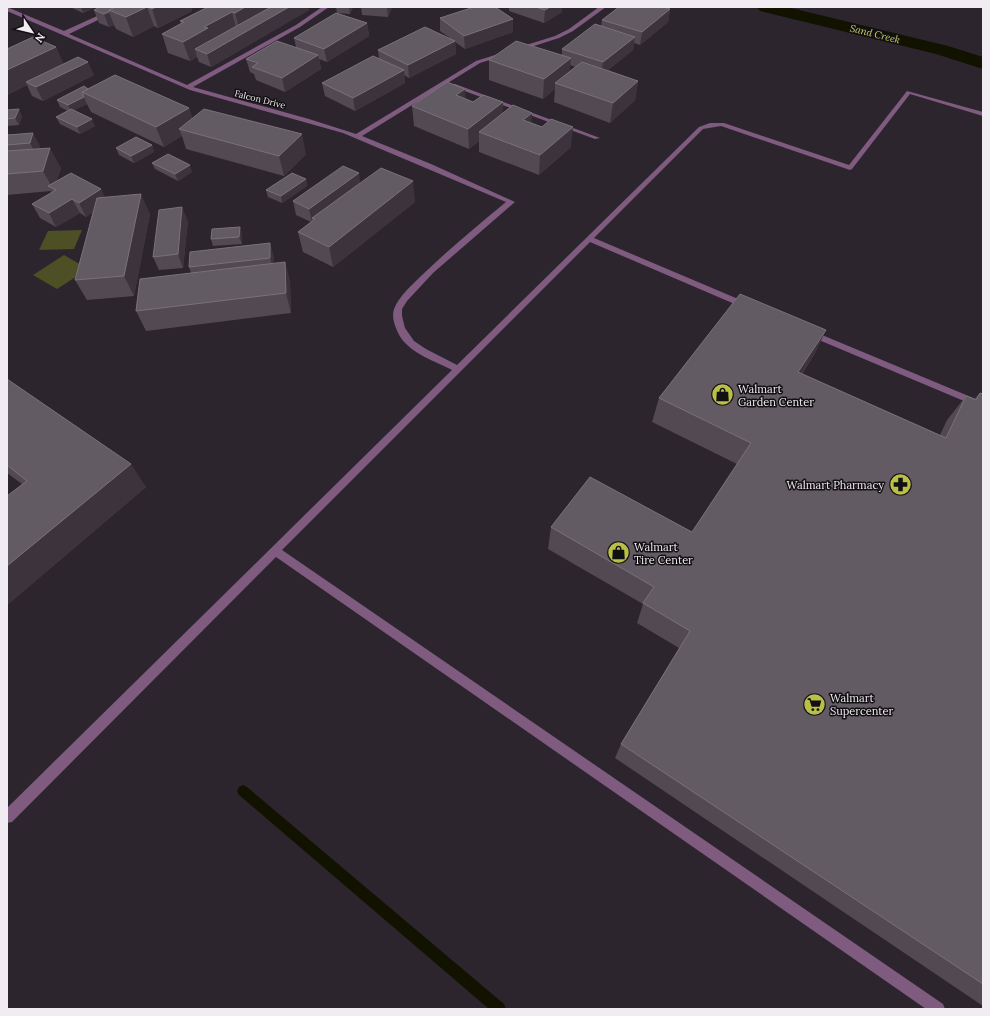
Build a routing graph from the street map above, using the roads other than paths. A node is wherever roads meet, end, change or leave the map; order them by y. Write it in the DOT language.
graph roads {
  1 [pos="122,7"];
  2 [pos="326,7"];
  3 [pos="603,7"];
  4 [pos="7,9"];
  5 [pos="63,34"];
  6 [pos="446,82"];
  7 [pos="188,88"];
  8 [pos="983,114"];
  9 [pos="356,137"];
  10 [pos="597,138"];
  11 [pos="589,239"];
  12 [pos="756,310"];
  13 [pos="803,330"];
  14 [pos="458,369"];
  15 [pos="983,406"];
  16 [pos="275,551"];
  17 [pos="7,817"];
  18 [pos="938,1009"];
  1 -- 5 [label="street"];
  2 -- 7 [label="street"];
  3 -- 6 [label="street"];
  4 -- 5 [label="street, Falcon Drive"];
  5 -- 7 [label="street, Falcon Drive"];
  6 -- 9 [label="street"];
  6 -- 10 [label="street"];
  7 -- 9 [label="street, Falcon Drive"];
  8 -- 11 [label="street"];
  9 -- 14 [label="street, Falcon Drive"];
  11 -- 12 [label="street"];
  11 -- 14 [label="street"];
  13 -- 15 [label="street"];
  14 -- 16 [label="street"];
  16 -- 17 [label="street"];
  16 -- 18 [label="street"];
}
